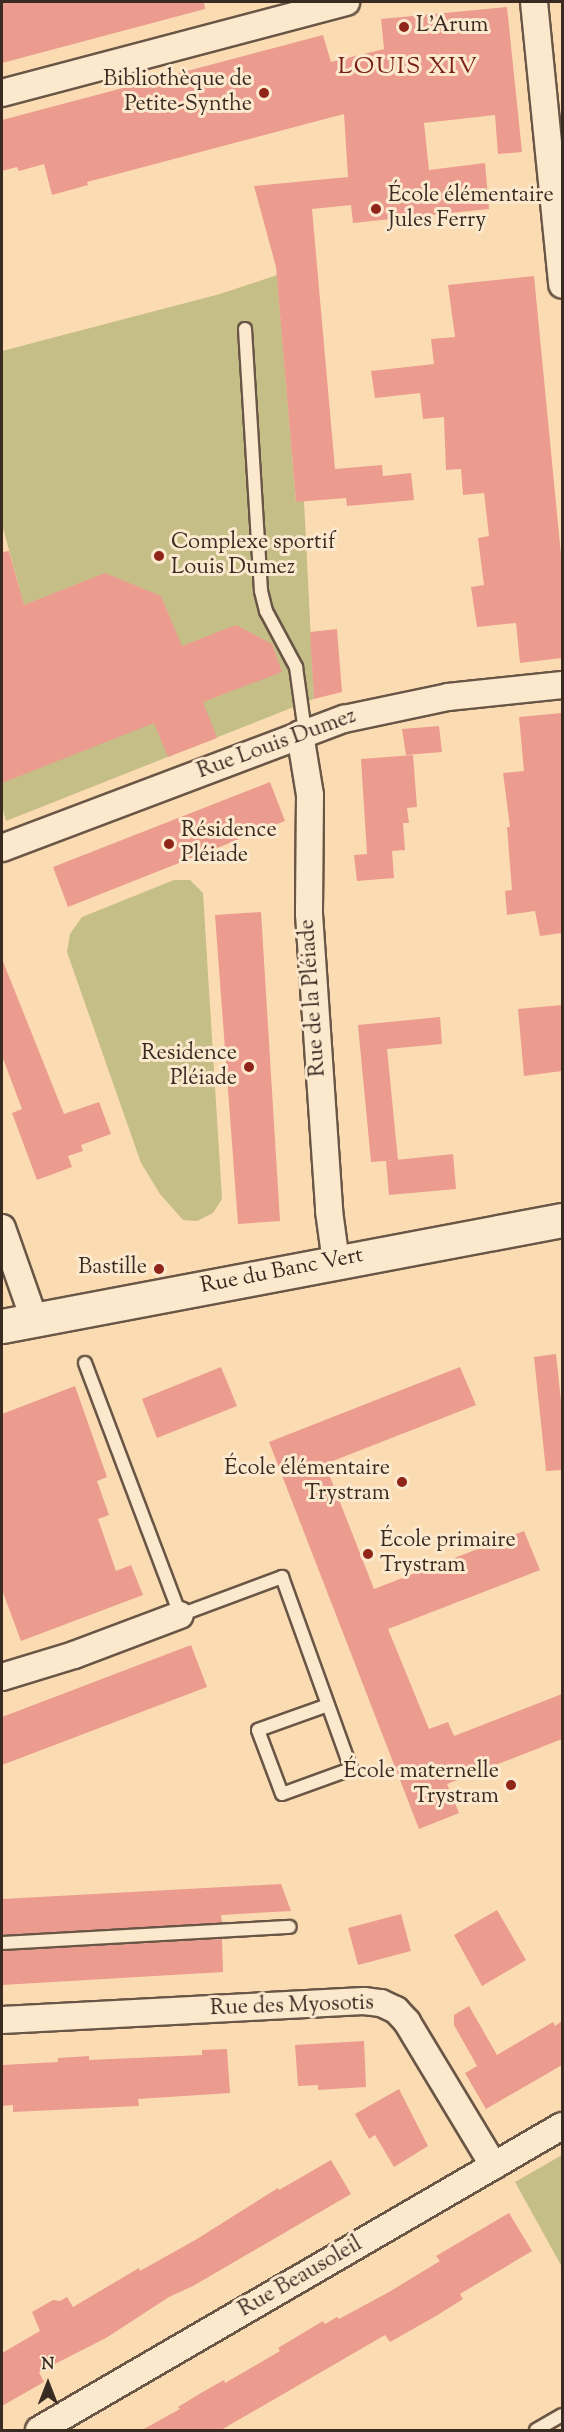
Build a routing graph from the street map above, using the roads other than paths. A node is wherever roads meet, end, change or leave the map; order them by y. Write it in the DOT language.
graph roads {
  1 [pos="346,2"];
  2 [pos="534,2"];
  3 [pos="2,93"];
  4 [pos="562,285"];
  5 [pos="245,329"];
  6 [pos="562,685"];
  7 [pos="302,733"];
  8 [pos="2,848"];
  9 [pos="562,1220"];
  10 [pos="2,1228"];
  11 [pos="336,1262"];
  12 [pos="34,1319"];
  13 [pos="2,1326"];
  14 [pos="85,1363"];
  15 [pos="180,1615"];
  16 [pos="2,1677"];
  17 [pos="328,1705"];
  18 [pos="290,1927"];
  19 [pos="2,1943"];
  20 [pos="2,2020"];
  21 [pos="562,2126"];
  22 [pos="494,2166"];
  23 [pos="562,2415"];
  24 [pos="39,2430"];
  25 [pos="536,2430"];
  1 -- 3 [label="street"];
  2 -- 4 [label="street"];
  5 -- 7 [label="lane"];
  6 -- 7 [label="street, Rue Louis Dumez"];
  7 -- 8 [label="street, Rue Louis Dumez"];
  7 -- 11 [label="street, Rue de la Pléiade"];
  9 -- 11 [label="street, Rue du Banc Vert"];
  10 -- 12 [label="street"];
  11 -- 12 [label="street, Rue du Banc Vert"];
  12 -- 13 [label="street, Rue du Banc Vert"];
  14 -- 15 [label="lane"];
  15 -- 16 [label="street"];
  15 -- 17 [label="lane"];
  17 -- 17 [label="lane"];
  18 -- 19 [label="lane"];
  20 -- 22 [label="street, Rue des Myosotis"];
  21 -- 22 [label="street, Rue Beausoleil"];
  22 -- 24 [label="street, Rue Beausoleil"];
  23 -- 25 [label="lane"];
}
